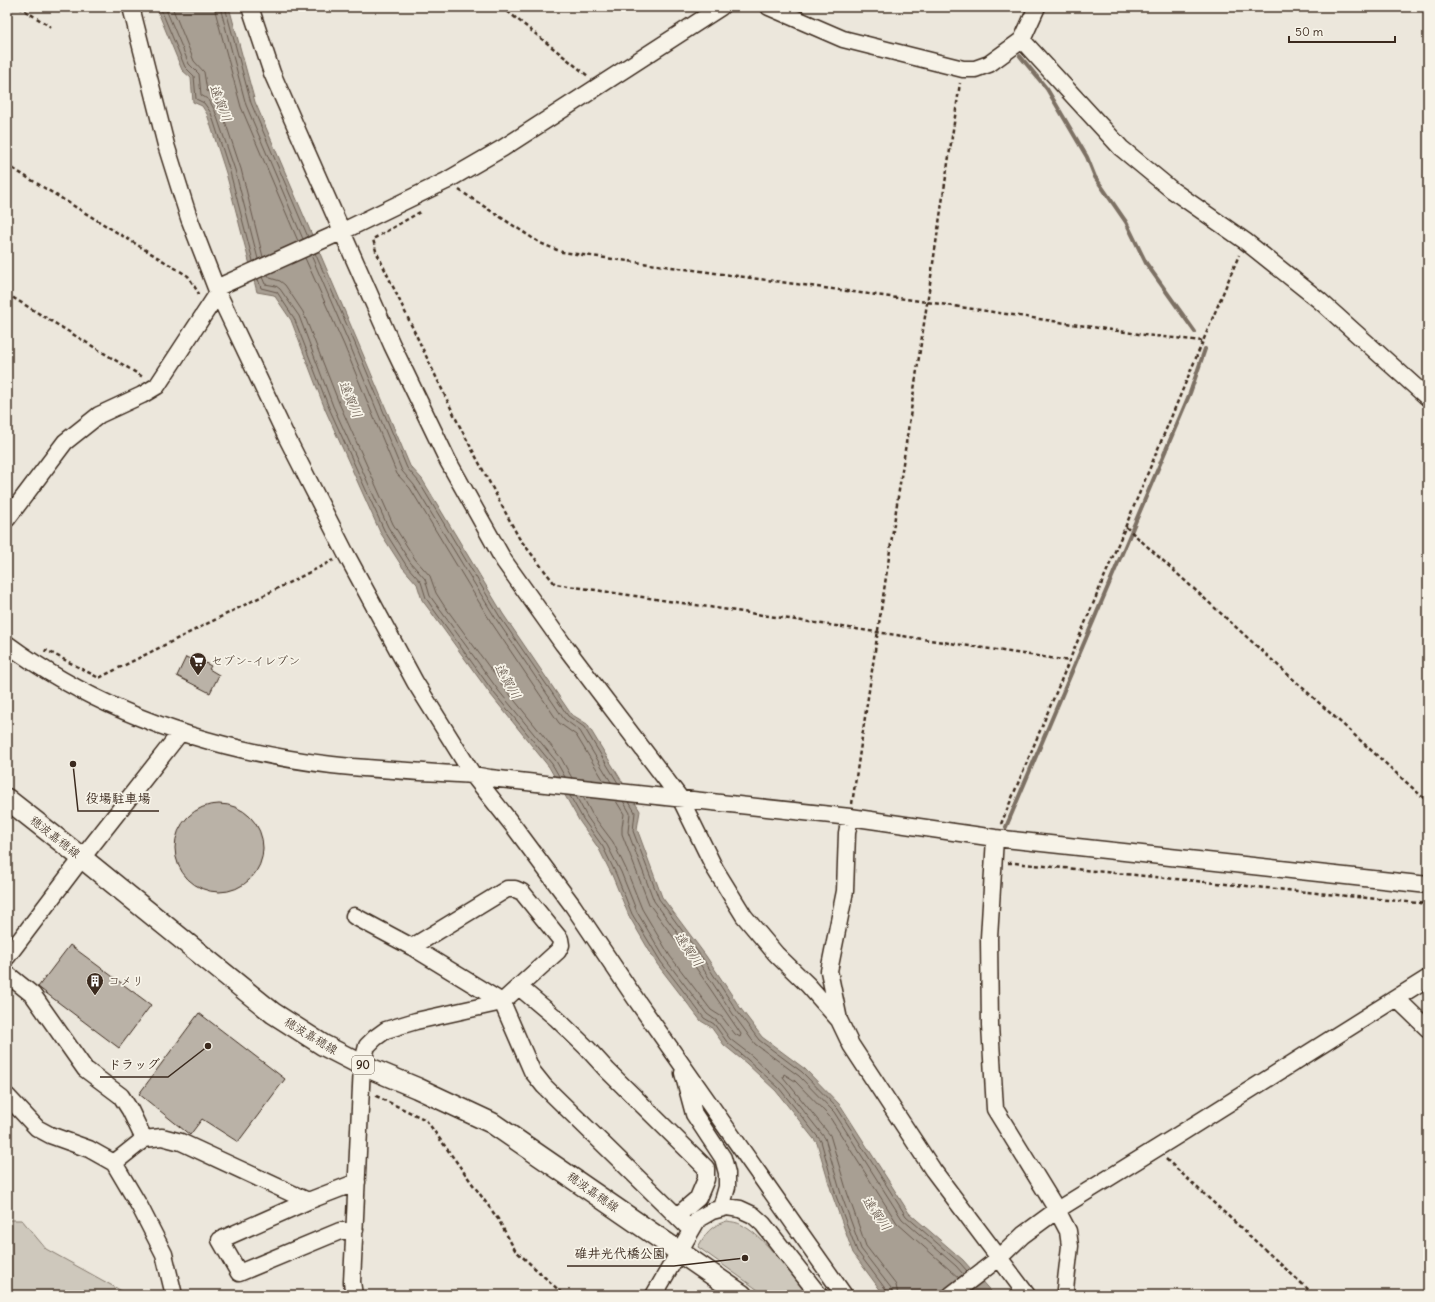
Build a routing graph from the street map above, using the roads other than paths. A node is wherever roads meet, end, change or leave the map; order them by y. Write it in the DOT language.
graph roads {
  1 [pos="131,7"];
  2 [pos="250,7"];
  3 [pos="721,7"];
  4 [pos="769,7"];
  5 [pos="1037,7"];
  6 [pos="1022,40"];
  7 [pos="340,232"];
  8 [pos="219,289"];
  9 [pos="1428,398"];
  10 [pos="7,519"];
  11 [pos="7,644"];
  12 [pos="180,733"];
  13 [pos="474,775"];
  14 [pos="672,797"];
  15 [pos="7,799"];
  16 [pos="850,817"];
  17 [pos="995,838"];
  18 [pos="82,858"];
  19 [pos="1428,885"];
  20 [pos="354,916"];
  21 [pos="412,947"];
  22 [pos="7,957"];
  23 [pos="7,974"];
  24 [pos="1428,978"];
  25 [pos="519,987"];
  26 [pos="1396,998"];
  27 [pos="502,1002"];
  28 [pos="839,1020"];
  29 [pos="1428,1029"];
  30 [pos="680,1062"];
  31 [pos="362,1065"];
  32 [pos="7,1096"];
  33 [pos="144,1139"];
  34 [pos="114,1163"];
  35 [pos="357,1182"];
  36 [pos="308,1201"];
  37 [pos="720,1208"];
  38 [pos="1057,1210"];
  39 [pos="677,1216"];
  40 [pos="355,1230"];
  41 [pos="692,1230"];
  42 [pos="679,1252"];
  43 [pos="995,1261"];
  44 [pos="174,1295"];
  45 [pos="354,1295"];
  46 [pos="654,1295"];
  47 [pos="742,1295"];
  48 [pos="819,1295"];
  49 [pos="844,1295"];
  50 [pos="950,1295"];
  51 [pos="1027,1295"];
  52 [pos="1066,1295"];
  1 -- 8 [label="street"];
  2 -- 7 [label="street"];
  3 -- 7 [label="street"];
  4 -- 6 [label="street"];
  5 -- 6 [label="street"];
  6 -- 9 [label="street"];
  7 -- 8 [label="street"];
  7 -- 14 [label="street"];
  8 -- 10 [label="street"];
  8 -- 13 [label="street"];
  11 -- 12 [label="street"];
  12 -- 13 [label="street"];
  12 -- 18 [label="street"];
  13 -- 14 [label="street"];
  13 -- 30 [label="street"];
  14 -- 16 [label="street"];
  14 -- 28 [label="street"];
  15 -- 18 [label="main road, 穂波嘉穂線 / 90"];
  16 -- 17 [label="street"];
  16 -- 28 [label="street"];
  17 -- 19 [label="street"];
  17 -- 38 [label="street"];
  18 -- 22 [label="street"];
  18 -- 31 [label="main road, 穂波嘉穂線 / 90"];
  20 -- 21 [label="street"];
  21 -- 25 [label="street"];
  21 -- 27 [label="street"];
  23 -- 33 [label="street"];
  24 -- 26 [label="street"];
  25 -- 27 [label="street"];
  25 -- 39 [label="street"];
  26 -- 29 [label="street"];
  26 -- 38 [label="street"];
  27 -- 31 [label="street"];
  27 -- 39 [label="street"];
  28 -- 43 [label="street"];
  30 -- 37 [label="street"];
  30 -- 49 [label="street"];
  31 -- 35 [label="street"];
  31 -- 42 [label="main road, 穂波嘉穂線 / 90"];
  32 -- 34 [label="street"];
  33 -- 34 [label="street"];
  33 -- 36 [label="street"];
  34 -- 44 [label="street"];
  35 -- 36 [label="street"];
  35 -- 40 [label="street"];
  36 -- 40 [label="street"];
  37 -- 41 [label="street"];
  37 -- 48 [label="street"];
  38 -- 43 [label="street"];
  38 -- 52 [label="street"];
  39 -- 41 [label="street"];
  40 -- 45 [label="street"];
  41 -- 42 [label="street"];
  42 -- 46 [label="street"];
  42 -- 47 [label="main road, 穂波嘉穂線 / 90"];
  43 -- 50 [label="street"];
  43 -- 51 [label="street"];
}
